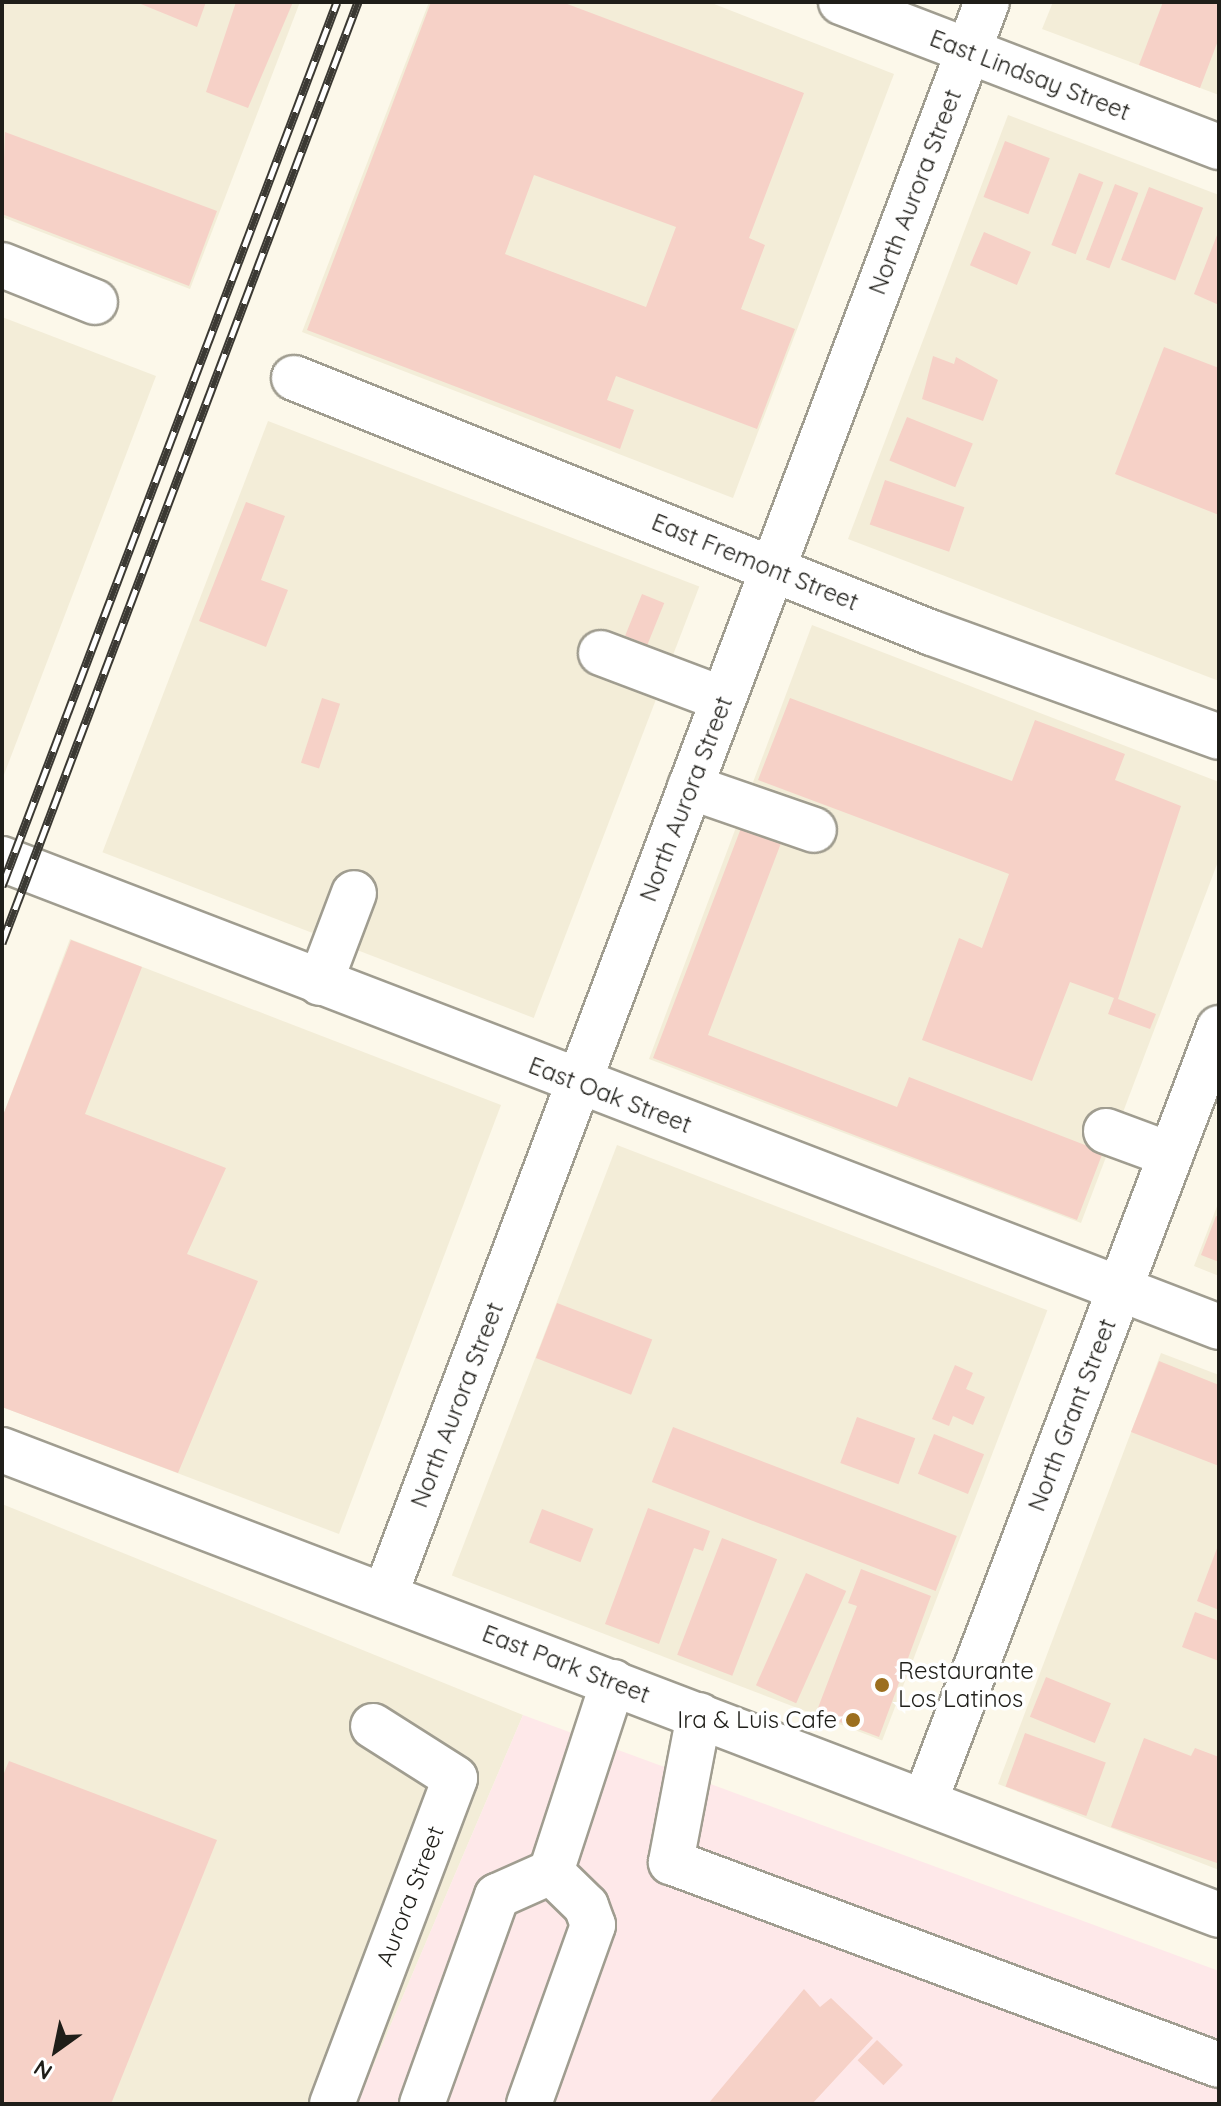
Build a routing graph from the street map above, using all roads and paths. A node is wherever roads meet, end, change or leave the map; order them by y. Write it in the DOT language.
graph roads {
  1 [pos="841,2"];
  2 [pos="987,2"];
  3 [pos="968,51"];
  4 [pos="1219,147"];
  5 [pos="2,265"];
  6 [pos="95,302"];
  7 [pos="294,378"];
  8 [pos="772,569"];
  9 [pos="601,653"];
  10 [pos="723,699"];
  11 [pos="1219,737"];
  12 [pos="690,787"];
  13 [pos="814,830"];
  14 [pos="2,859"];
  15 [pos="354,893"];
  16 [pos="320,983"];
  17 [pos="1219,1028"];
  18 [pos="579,1084"];
  19 [pos="1106,1131"];
  20 [pos="1171,1155"];
  21 [pos="1121,1288"];
  22 [pos="1219,1327"];
  23 [pos="2,1450"];
  24 [pos="385,1595"];
  25 [pos="613,1682"];
  26 [pos="699,1715"];
  27 [pos="373,1726"];
  28 [pos="925,1801"];
  29 [pos="551,1872"];
  30 [pos="1219,1915"];
  31 [pos="1219,2065"];
  32 [pos="332,2104"];
  33 [pos="422,2104"];
  34 [pos="529,2104"];
  1 -- 3 [label="street, East Lindsay Street"];
  2 -- 3 [label="street, North Aurora Street"];
  3 -- 4 [label="street, East Lindsay Street"];
  3 -- 8 [label="street, North Aurora Street"];
  5 -- 6 [label="street"];
  7 -- 8 [label="street, East Fremont Street"];
  8 -- 10 [label="street, North Aurora Street"];
  8 -- 11 [label="street, East Fremont Street"];
  9 -- 10 [label="street"];
  10 -- 12 [label="street, North Aurora Street"];
  12 -- 13 [label="street"];
  12 -- 18 [label="street, North Aurora Street"];
  14 -- 16 [label="street, East Oak Street"];
  15 -- 16 [label="street"];
  16 -- 18 [label="street, East Oak Street"];
  17 -- 20 [label="street, North Grant Street"];
  18 -- 21 [label="street, East Oak Street"];
  18 -- 24 [label="street, North Aurora Street"];
  19 -- 20 [label="street"];
  20 -- 21 [label="street, North Grant Street"];
  21 -- 22 [label="street, East Oak Street"];
  21 -- 28 [label="street, North Grant Street"];
  23 -- 24 [label="street, East Park Street"];
  24 -- 25 [label="street, East Park Street"];
  25 -- 26 [label="street, East Park Street"];
  25 -- 29 [label="street"];
  26 -- 28 [label="street, East Park Street"];
  26 -- 31 [label="street"];
  27 -- 32 [label="street, Aurora Street"];
  28 -- 30 [label="street, East Park Street"];
  29 -- 33 [label="street"];
  29 -- 34 [label="street"];
}
